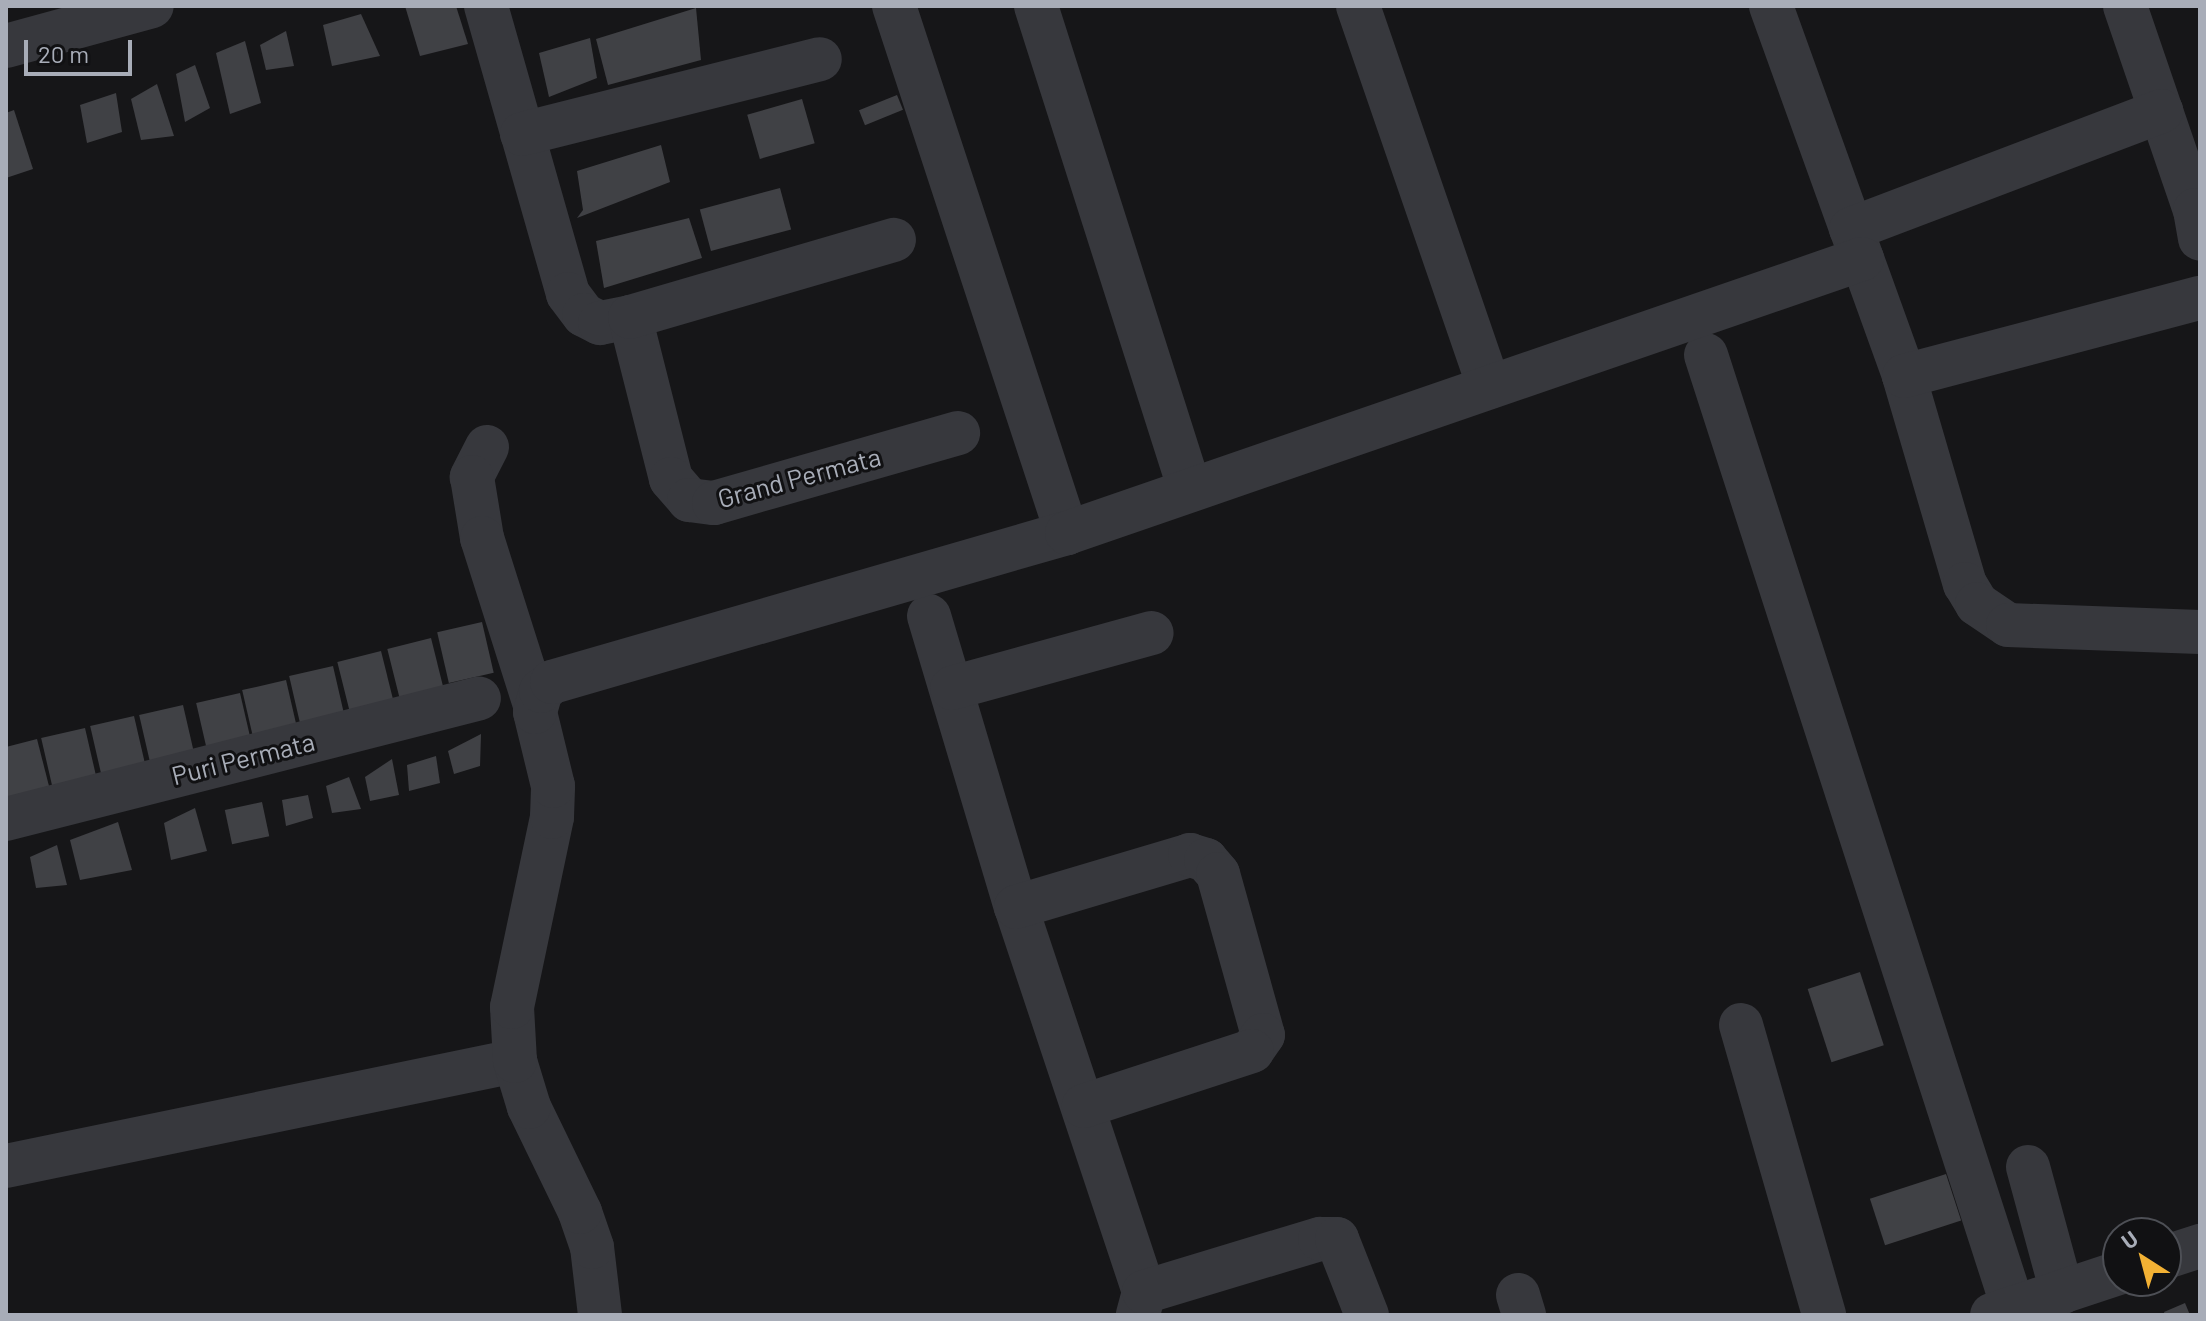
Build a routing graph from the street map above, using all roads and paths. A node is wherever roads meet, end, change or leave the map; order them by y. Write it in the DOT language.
graph roads {
  1 [pos="152,6"];
  2 [pos="486,6"];
  3 [pos="894,6"];
  4 [pos="1036,6"];
  5 [pos="1358,6"];
  6 [pos="1771,6"];
  7 [pos="2125,6"];
  8 [pos="6,46"];
  9 [pos="820,59"];
  10 [pos="2161,111"];
  11 [pos="522,134"];
  12 [pos="2198,219"];
  13 [pos="894,240"];
  14 [pos="1857,244"];
  15 [pos="2200,298"];
  16 [pos="630,317"];
  17 [pos="1706,355"];
  18 [pos="1904,376"];
  19 [pos="1489,387"];
  20 [pos="958,433"];
  21 [pos="487,447"];
  22 [pos="1190,490"];
  23 [pos="1067,533"];
  24 [pos="929,616"];
  25 [pos="2200,632"];
  26 [pos="1152,633"];
  27 [pos="952,688"];
  28 [pos="479,698"];
  29 [pos="534,702"];
  30 [pos="6,819"];
  31 [pos="1016,907"];
  32 [pos="1741,1025"];
  33 [pos="515,1061"];
  34 [pos="1084,1106"];
  35 [pos="6,1166"];
  36 [pos="2028,1167"];
  37 [pos="2102,1278"];
  38 [pos="2062,1292"];
  39 [pos="1141,1304"];
  40 [pos="2002,1311"];
  41 [pos="600,1315"];
  42 [pos="1367,1315"];
  43 [pos="1824,1315"];
  1 -- 8 [label="street"];
  2 -- 11 [label="street"];
  3 -- 23 [label="street"];
  4 -- 22 [label="street"];
  5 -- 19 [label="street"];
  6 -- 14 [label="street"];
  7 -- 10 [label="street"];
  9 -- 11 [label="street"];
  10 -- 12 [label="street"];
  10 -- 14 [label="street"];
  11 -- 16 [label="street"];
  13 -- 16 [label="street"];
  14 -- 18 [label="street"];
  14 -- 19 [label="street"];
  15 -- 18 [label="street"];
  16 -- 20 [label="street, Grand Permata"];
  17 -- 40 [label="street"];
  18 -- 25 [label="street"];
  19 -- 22 [label="street"];
  21 -- 29 [label="street"];
  22 -- 23 [label="street"];
  23 -- 29 [label="street"];
  24 -- 27 [label="street"];
  26 -- 27 [label="street"];
  27 -- 31 [label="street"];
  28 -- 30 [label="street, Puri Permata"];
  29 -- 33 [label="street"];
  31 -- 34 [label="street"];
  31 -- 34 [label="street"];
  32 -- 43 [label="street"];
  33 -- 35 [label="street"];
  33 -- 41 [label="street"];
  34 -- 39 [label="street"];
  36 -- 38 [label="street"];
  37 -- 38 [label="street"];
  38 -- 40 [label="street"];
  39 -- 42 [label="street"];
}
